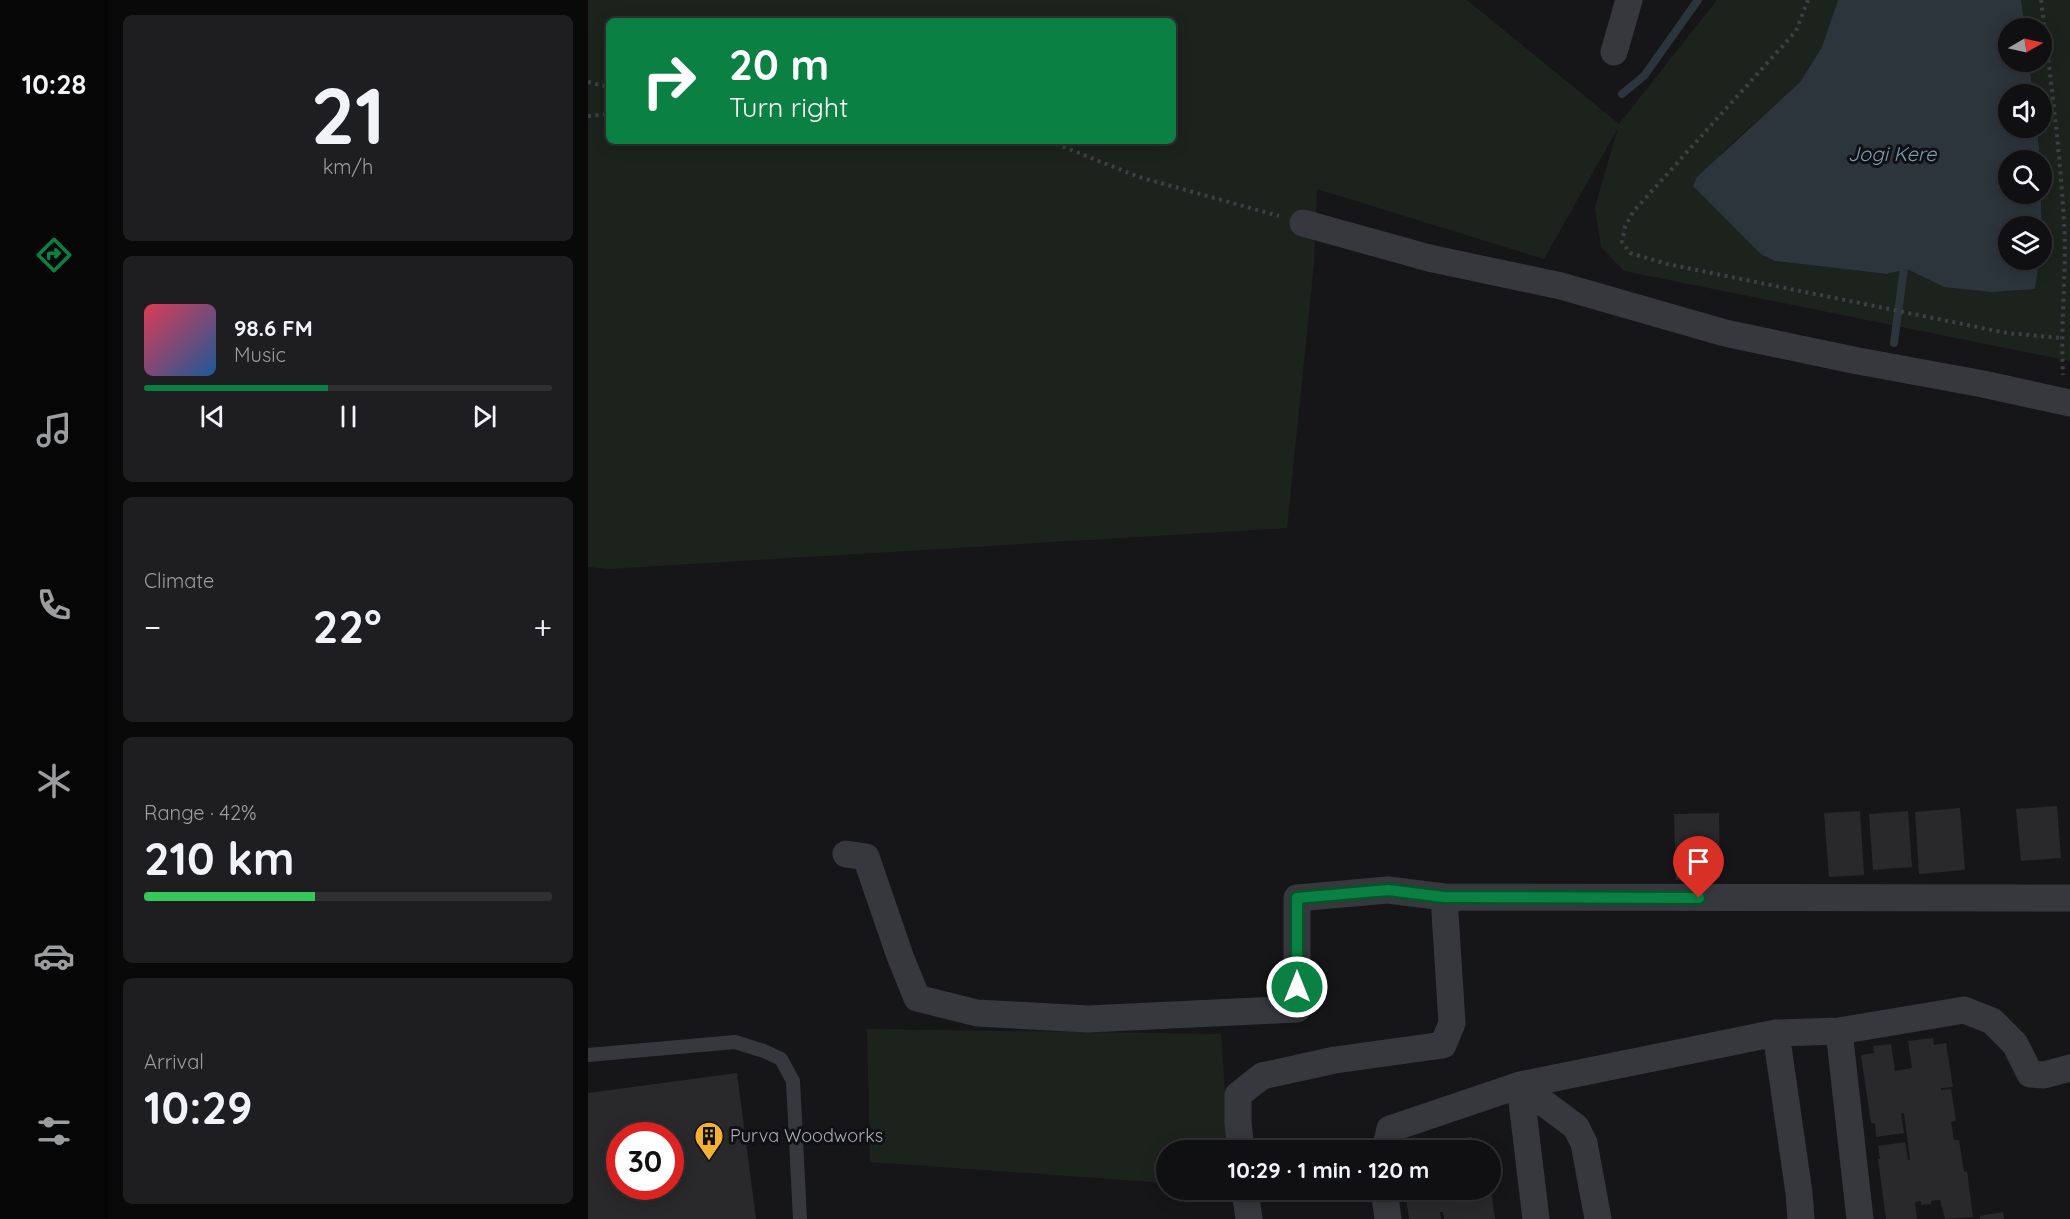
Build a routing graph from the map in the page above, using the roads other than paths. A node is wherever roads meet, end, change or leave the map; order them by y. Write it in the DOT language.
graph roads {
  1 [pos="1626,1"];
  2 [pos="1614,52"];
  3 [pos="1303,222"];
  4 [pos="2067,403"];
  5 [pos="846,854"];
  6 [pos="1444,897"];
  7 [pos="2070,898"];
  8 [pos="1839,1031"];
  9 [pos="1776,1033"];
  10 [pos="588,1055"];
  11 [pos="2070,1068"];
  12 [pos="1520,1085"];
  13 [pos="1240,1140"];
  14 [pos="1388,1140"];
  15 [pos="1246,1200"];
  16 [pos="1385,1200"];
  17 [pos="800,1219"];
  18 [pos="1249,1219"];
  19 [pos="1388,1219"];
  20 [pos="1536,1219"];
  21 [pos="1598,1219"];
  22 [pos="1801,1219"];
  23 [pos="1860,1219"];
  1 -- 2 [label="street"];
  3 -- 4 [label="street"];
  5 -- 6 [label="street"];
  6 -- 7 [label="street"];
  6 -- 13 [label="street"];
  8 -- 9 [label="street"];
  8 -- 11 [label="street"];
  8 -- 23 [label="street"];
  9 -- 12 [label="street"];
  9 -- 22 [label="street"];
  10 -- 17 [label="lane"];
  12 -- 14 [label="street"];
  12 -- 20 [label="street"];
  12 -- 21 [label="street"];
  15 -- 18 [label="street"];
  16 -- 19 [label="street"];
}
